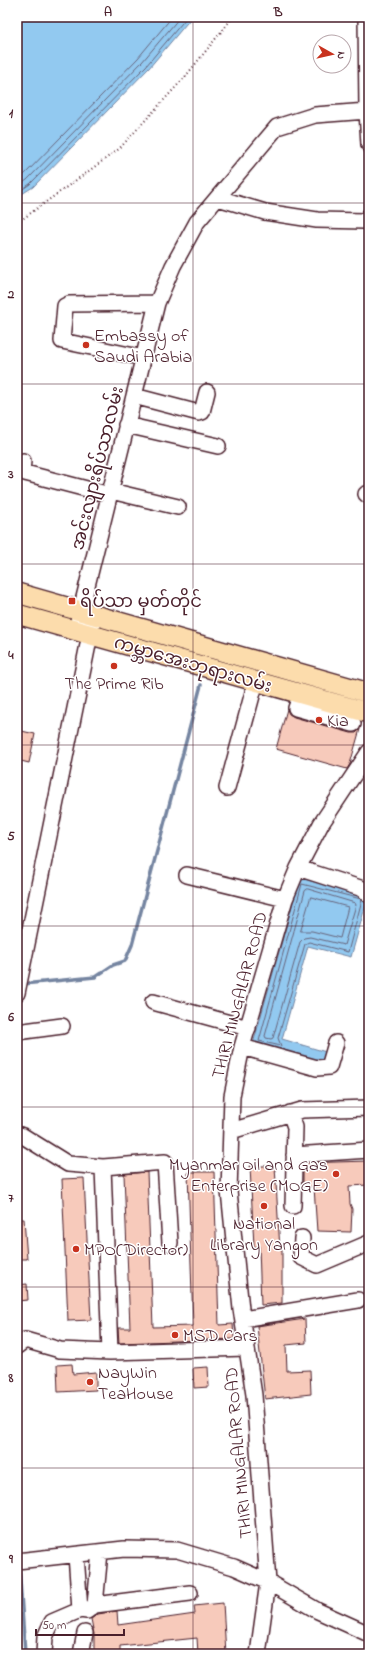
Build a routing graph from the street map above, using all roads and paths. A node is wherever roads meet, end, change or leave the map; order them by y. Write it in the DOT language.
graph roads {
  1 [pos="233,17"];
  2 [pos="366,17"];
  3 [pos="367,111"];
  4 [pos="369,145"];
  5 [pos="218,198"];
  6 [pos="369,216"];
  7 [pos="17,223"];
  8 [pos="157,303"];
  9 [pos="144,358"];
  10 [pos="207,392"];
  11 [pos="134,396"];
  12 [pos="126,425"];
  13 [pos="218,446"];
  14 [pos="22,461"];
  15 [pos="110,493"];
  16 [pos="178,507"];
  17 [pos="17,594"];
  18 [pos="87,613"];
  19 [pos="17,614"];
  20 [pos="83,632"];
  21 [pos="256,682"];
  22 [pos="369,693"];
  23 [pos="301,694"];
  24 [pos="369,713"];
  25 [pos="353,724"];
  26 [pos="369,752"];
  27 [pos="227,788"];
  28 [pos="298,868"];
  29 [pos="186,875"];
  30 [pos="369,896"];
  31 [pos="285,899"];
  32 [pos="17,993"];
  33 [pos="153,1002"];
  34 [pos="62,1026"];
  35 [pos="248,1028"];
  36 [pos="17,1032"];
  37 [pos="336,1042"];
  38 [pos="242,1047"];
  39 [pos="369,1108"];
  40 [pos="290,1113"];
  41 [pos="231,1131"];
  42 [pos="17,1134"];
  43 [pos="369,1150"];
  44 [pos="294,1155"];
  45 [pos="103,1167"];
  46 [pos="293,1206"];
  47 [pos="302,1238"];
  48 [pos="369,1243"];
  49 [pos="170,1244"];
  50 [pos="358,1300"];
  51 [pos="243,1319"];
  52 [pos="17,1346"];
  53 [pos="247,1348"];
  54 [pos="110,1352"];
  55 [pos="100,1552"];
  56 [pos="76,1555"];
  57 [pos="17,1561"];
  58 [pos="268,1582"];
  59 [pos="190,1593"];
  60 [pos="95,1605"];
  61 [pos="80,1610"];
  62 [pos="85,1633"];
  63 [pos="369,1634"];
  64 [pos="44,1654"];
  65 [pos="81,1654"];
  66 [pos="258,1654"];
  1 -- 7 [label="path"];
  2 -- 3 [label="street"];
  3 -- 4 [label="street"];
  3 -- 5 [label="street, အင်းလျားရိပ်သာလမ်း"];
  5 -- 6 [label="street"];
  5 -- 8 [label="street, အင်းလျားရိပ်သာလမ်း"];
  8 -- 9 [label="street, အင်းလျားရိပ်သာလမ်း"];
  8 -- 9 [label="street"];
  9 -- 11 [label="street, အင်းလျားရိပ်သာလမ်း"];
  10 -- 11 [label="street"];
  11 -- 12 [label="street, အင်းလျားရိပ်သာလမ်း"];
  12 -- 13 [label="street"];
  12 -- 15 [label="street, အင်းလျားရိပ်သာလမ်း"];
  14 -- 15 [label="street"];
  15 -- 16 [label="street"];
  15 -- 18 [label="street, အင်းလျားရိပ်သာလမ်း"];
  17 -- 18 [label="main road, ကမ္ဘာအေးဘုရားလမ်း"];
  18 -- 20 [label="street, အင်းလျားရိပ်သာလမ်း"];
  18 -- 22 [label="main road, ကမ္ဘာအေးဘုရားလမ်း"];
  19 -- 20 [label="main road, ကမ္ဘာအေးဘုရားလမ်း"];
  20 -- 21 [label="main road, ကမ္ဘာအေးဘုရားလမ်း"];
  20 -- 32 [label="street, အင်းလျားရိပ်သာလမ်း"];
  21 -- 23 [label="main road, ကမ္ဘာအေးဘုရားလမ်း"];
  21 -- 27 [label="street"];
  23 -- 24 [label="main road, ကမ္ဘာအေးဘုရားလမ်း"];
  23 -- 25 [label="street"];
  26 -- 28 [label="street, THIRI MINGALAR ROAD"];
  28 -- 30 [label="street"];
  28 -- 31 [label="street, THIRI MINGALAR ROAD"];
  29 -- 31 [label="street"];
  31 -- 35 [label="street, THIRI MINGALAR ROAD"];
  33 -- 35 [label="street"];
  34 -- 36 [label="street"];
  35 -- 38 [label="street, THIRI MINGALAR ROAD"];
  37 -- 38 [label="street"];
  38 -- 41 [label="street, THIRI MINGALAR ROAD"];
  39 -- 40 [label="street"];
  40 -- 41 [label="street"];
  40 -- 44 [label="street"];
  41 -- 51 [label="street, THIRI MINGALAR ROAD"];
  42 -- 45 [label="street"];
  43 -- 44 [label="street"];
  44 -- 46 [label="street"];
  45 -- 49 [label="street"];
  45 -- 54 [label="street"];
  47 -- 48 [label="street"];
  50 -- 51 [label="street"];
  51 -- 53 [label="street, THIRI MINGALAR ROAD"];
  52 -- 54 [label="street"];
  53 -- 54 [label="street"];
  53 -- 58 [label="street, THIRI MINGALAR ROAD"];
  55 -- 56 [label="street"];
  55 -- 58 [label="street"];
  55 -- 60 [label="street"];
  56 -- 57 [label="street"];
  56 -- 61 [label="street"];
  58 -- 63 [label="street"];
  58 -- 66 [label="street, THIRI MINGALAR ROAD"];
  59 -- 60 [label="street"];
  60 -- 61 [label="street"];
  61 -- 64 [label="street"];
  62 -- 65 [label="street"];
}
